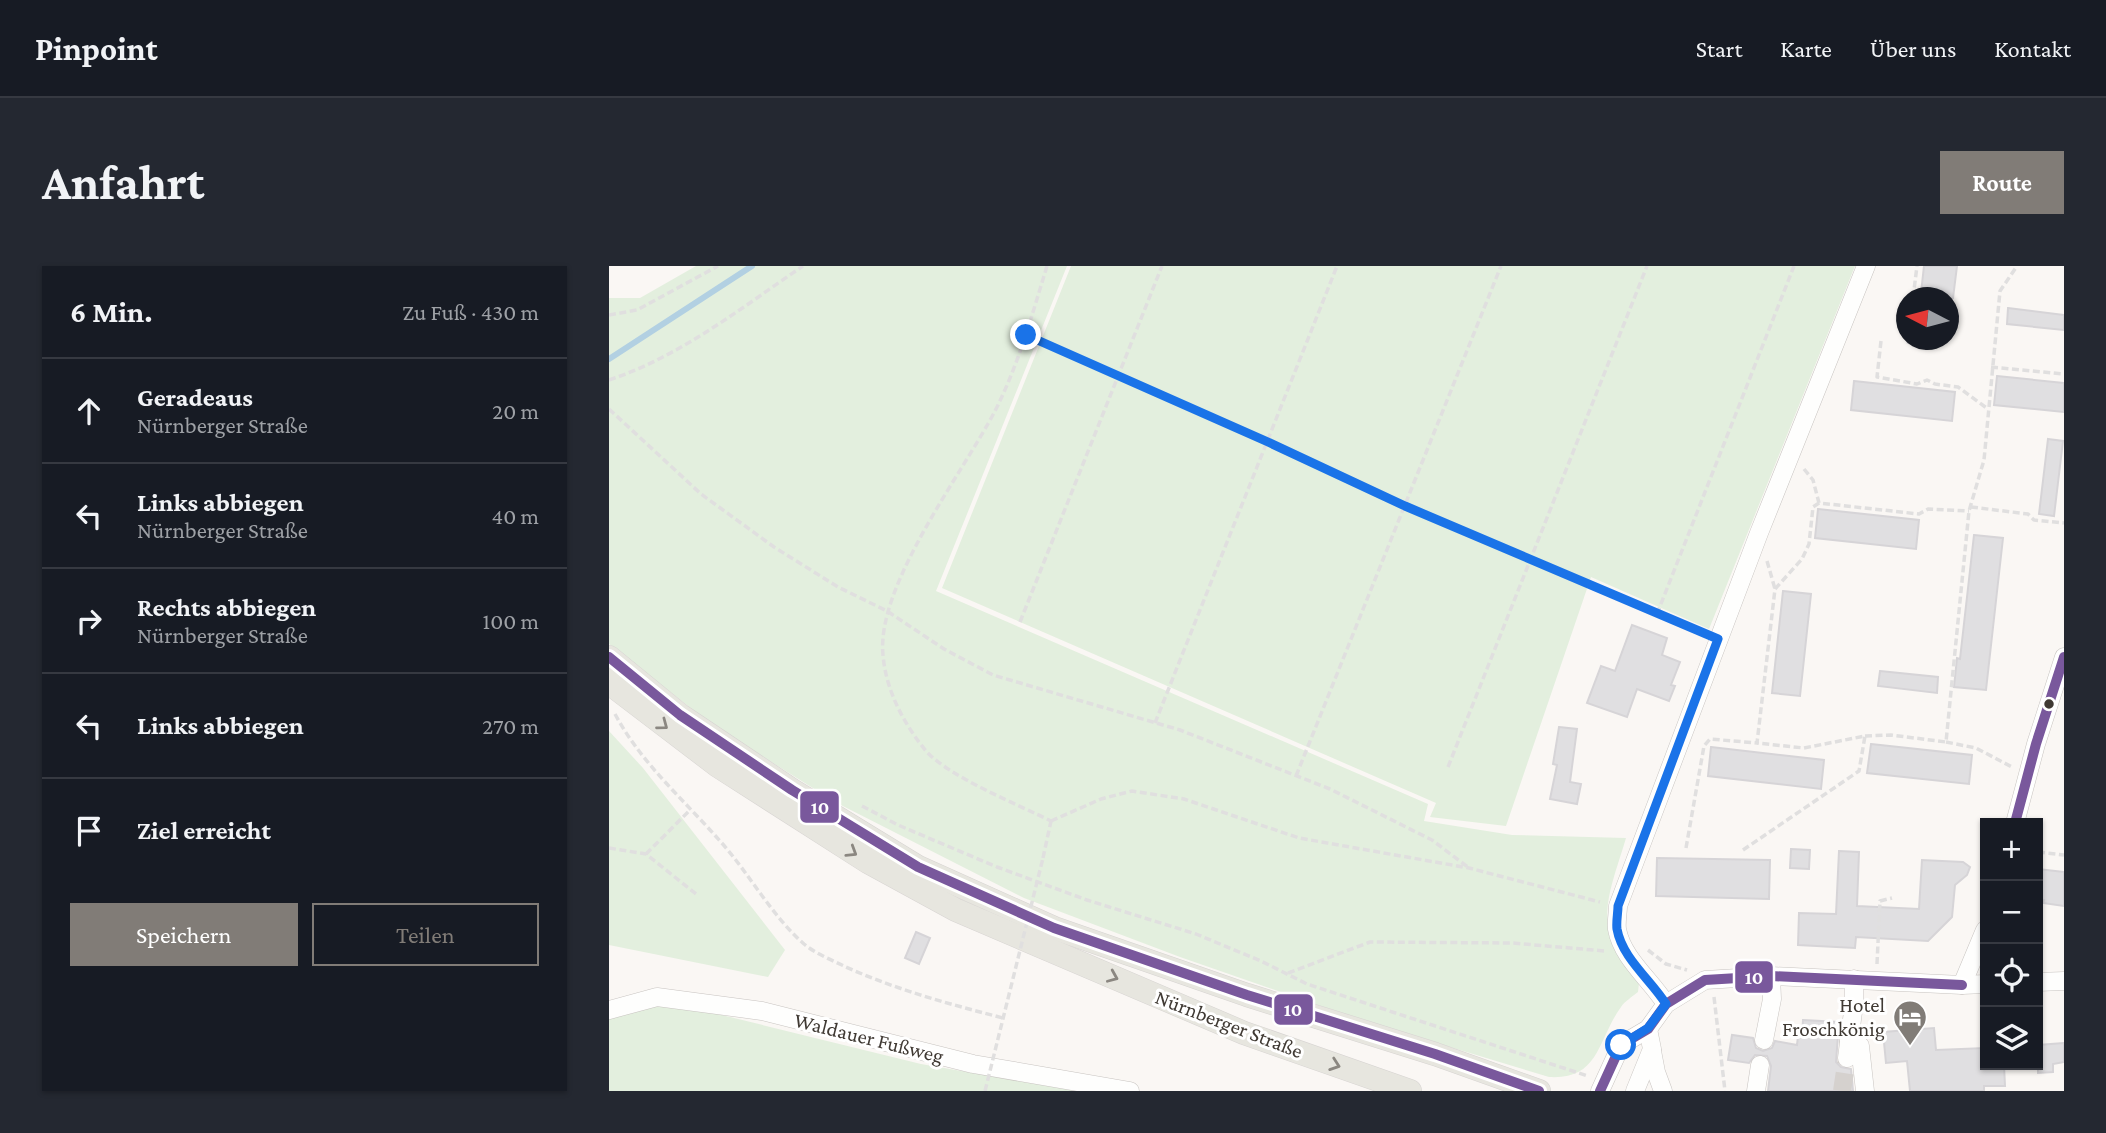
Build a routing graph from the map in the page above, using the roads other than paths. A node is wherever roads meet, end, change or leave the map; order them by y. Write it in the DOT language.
graph roads {
  1 [pos="1866,266"];
  2 [pos="609,657"];
  3 [pos="2064,657"];
  4 [pos="609,683"];
  5 [pos="2016,818"];
  6 [pos="1980,942"];
  7 [pos="1771,976"];
  8 [pos="1854,979"];
  9 [pos="2064,981"];
  10 [pos="2043,982"];
  11 [pos="1980,984"];
  12 [pos="1962,985"];
  13 [pos="1666,1004"];
  14 [pos="609,1010"];
  15 [pos="1648,1028"];
  16 [pos="1764,1040"];
  17 [pos="1652,1049"];
  18 [pos="1760,1065"];
  19 [pos="1602,1086"];
  20 [pos="1129,1091"];
  21 [pos="1410,1091"];
  22 [pos="1539,1091"];
  23 [pos="1635,1091"];
  24 [pos="1663,1091"];
  25 [pos="1756,1091"];
  26 [pos="1865,1091"];
  1 -- 13 [label="street"];
  2 -- 22 [label="main road"];
  3 -- 5 [label="street"];
  4 -- 21 [label="main road, Nürnberger Straße, one-way"];
  6 -- 12 [label="street"];
  7 -- 8 [label="street"];
  7 -- 13 [label="street"];
  7 -- 16 [label="street"];
  8 -- 12 [label="street"];
  8 -- 26 [label="street"];
  9 -- 10 [label="street"];
  11 -- 12 [label="street"];
  13 -- 15 [label="street"];
  14 -- 20 [label="street, Waldauer Fußweg"];
  15 -- 17 [label="street"];
  15 -- 19 [label="street"];
  17 -- 23 [label="street"];
  17 -- 24 [label="street"];
  18 -- 25 [label="street"];
}
